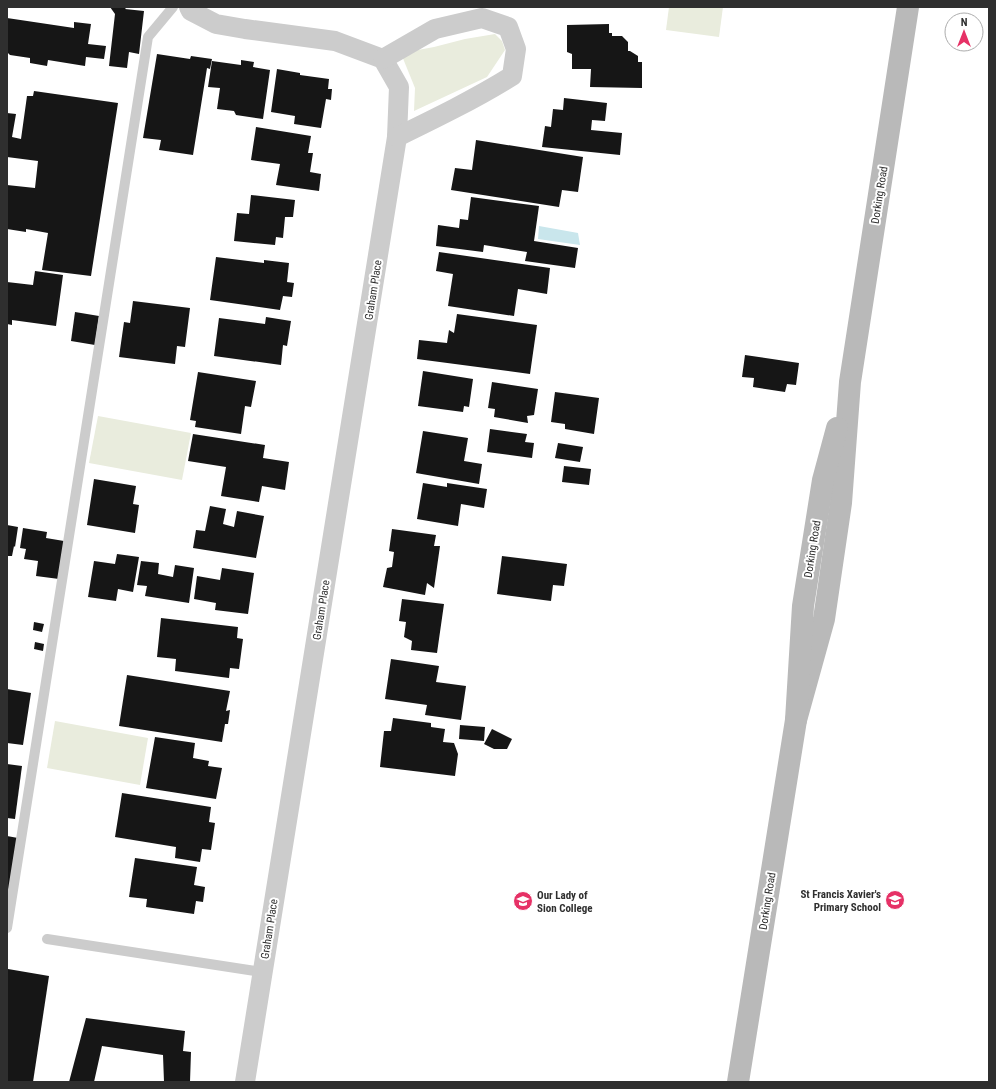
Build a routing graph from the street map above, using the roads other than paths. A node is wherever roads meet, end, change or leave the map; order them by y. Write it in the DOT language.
graph roads {
  1 [pos="173,7"];
  2 [pos="189,7"];
  3 [pos="908,7"];
  4 [pos="384,59"];
  5 [pos="397,137"];
  6 [pos="850,382"];
  7 [pos="815,530"];
  8 [pos="837,533"];
  9 [pos="796,720"];
  10 [pos="7,928"];
  11 [pos="47,939"];
  12 [pos="262,972"];
  13 [pos="245,1082"];
  14 [pos="738,1082"];
  1 -- 10 [label="lane"];
  2 -- 4 [label="street"];
  3 -- 6 [label="main road, Dorking Road"];
  4 -- 5 [label="street, Graham Place"];
  4 -- 5 [label="street"];
  5 -- 12 [label="street, Graham Place"];
  6 -- 7 [label="main road, Dorking Road"];
  6 -- 8 [label="main road, Dorking Road"];
  7 -- 8 [label="main road"];
  7 -- 9 [label="main road, Dorking Road"];
  8 -- 9 [label="main road, Dorking Road"];
  9 -- 14 [label="main road, Dorking Road"];
  11 -- 12 [label="lane"];
  12 -- 13 [label="street, Graham Place"];
}
